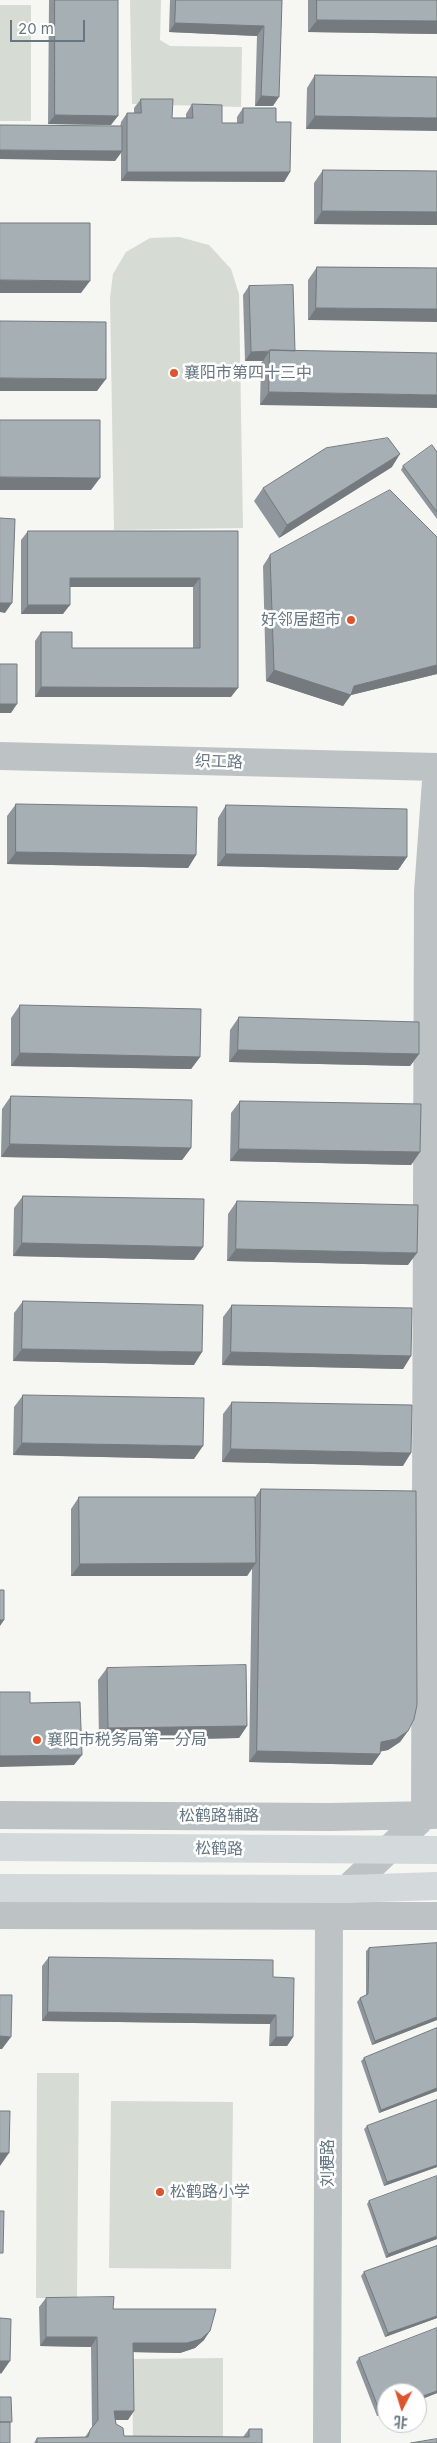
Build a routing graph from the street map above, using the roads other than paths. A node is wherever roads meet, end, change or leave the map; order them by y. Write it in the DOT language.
graph roads {
  1 [pos="0,756"];
  2 [pos="437,767"];
  3 [pos="432,1018"];
  4 [pos="0,1815"];
  5 [pos="431,1815"];
  6 [pos="0,1847"];
  7 [pos="387,1850"];
  8 [pos="437,1850"];
  9 [pos="437,1886"];
  10 [pos="0,1888"];
  11 [pos="48,1888"];
  12 [pos="347,1888"];
  13 [pos="0,1915"];
  14 [pos="48,1916"];
  15 [pos="437,1916"];
  16 [pos="329,1917"];
  17 [pos="327,2443"];
  1 -- 2 [label="street, 织工路"];
  2 -- 3 [label="street"];
  3 -- 5 [label="street"];
  4 -- 5 [label="street, 松鹤路辅路"];
  5 -- 7 [label="street"];
  6 -- 7 [label="main road, 松鹤路"];
  7 -- 8 [label="main road, 松鹤路"];
  7 -- 12 [label="street"];
  9 -- 12 [label="main road"];
  10 -- 11 [label="main road"];
  11 -- 12 [label="main road"];
  11 -- 14 [label="street"];
  12 -- 16 [label="street"];
  13 -- 14 [label="street"];
  14 -- 16 [label="street"];
  15 -- 16 [label="street"];
  16 -- 17 [label="street, 刘梗路"];
}
